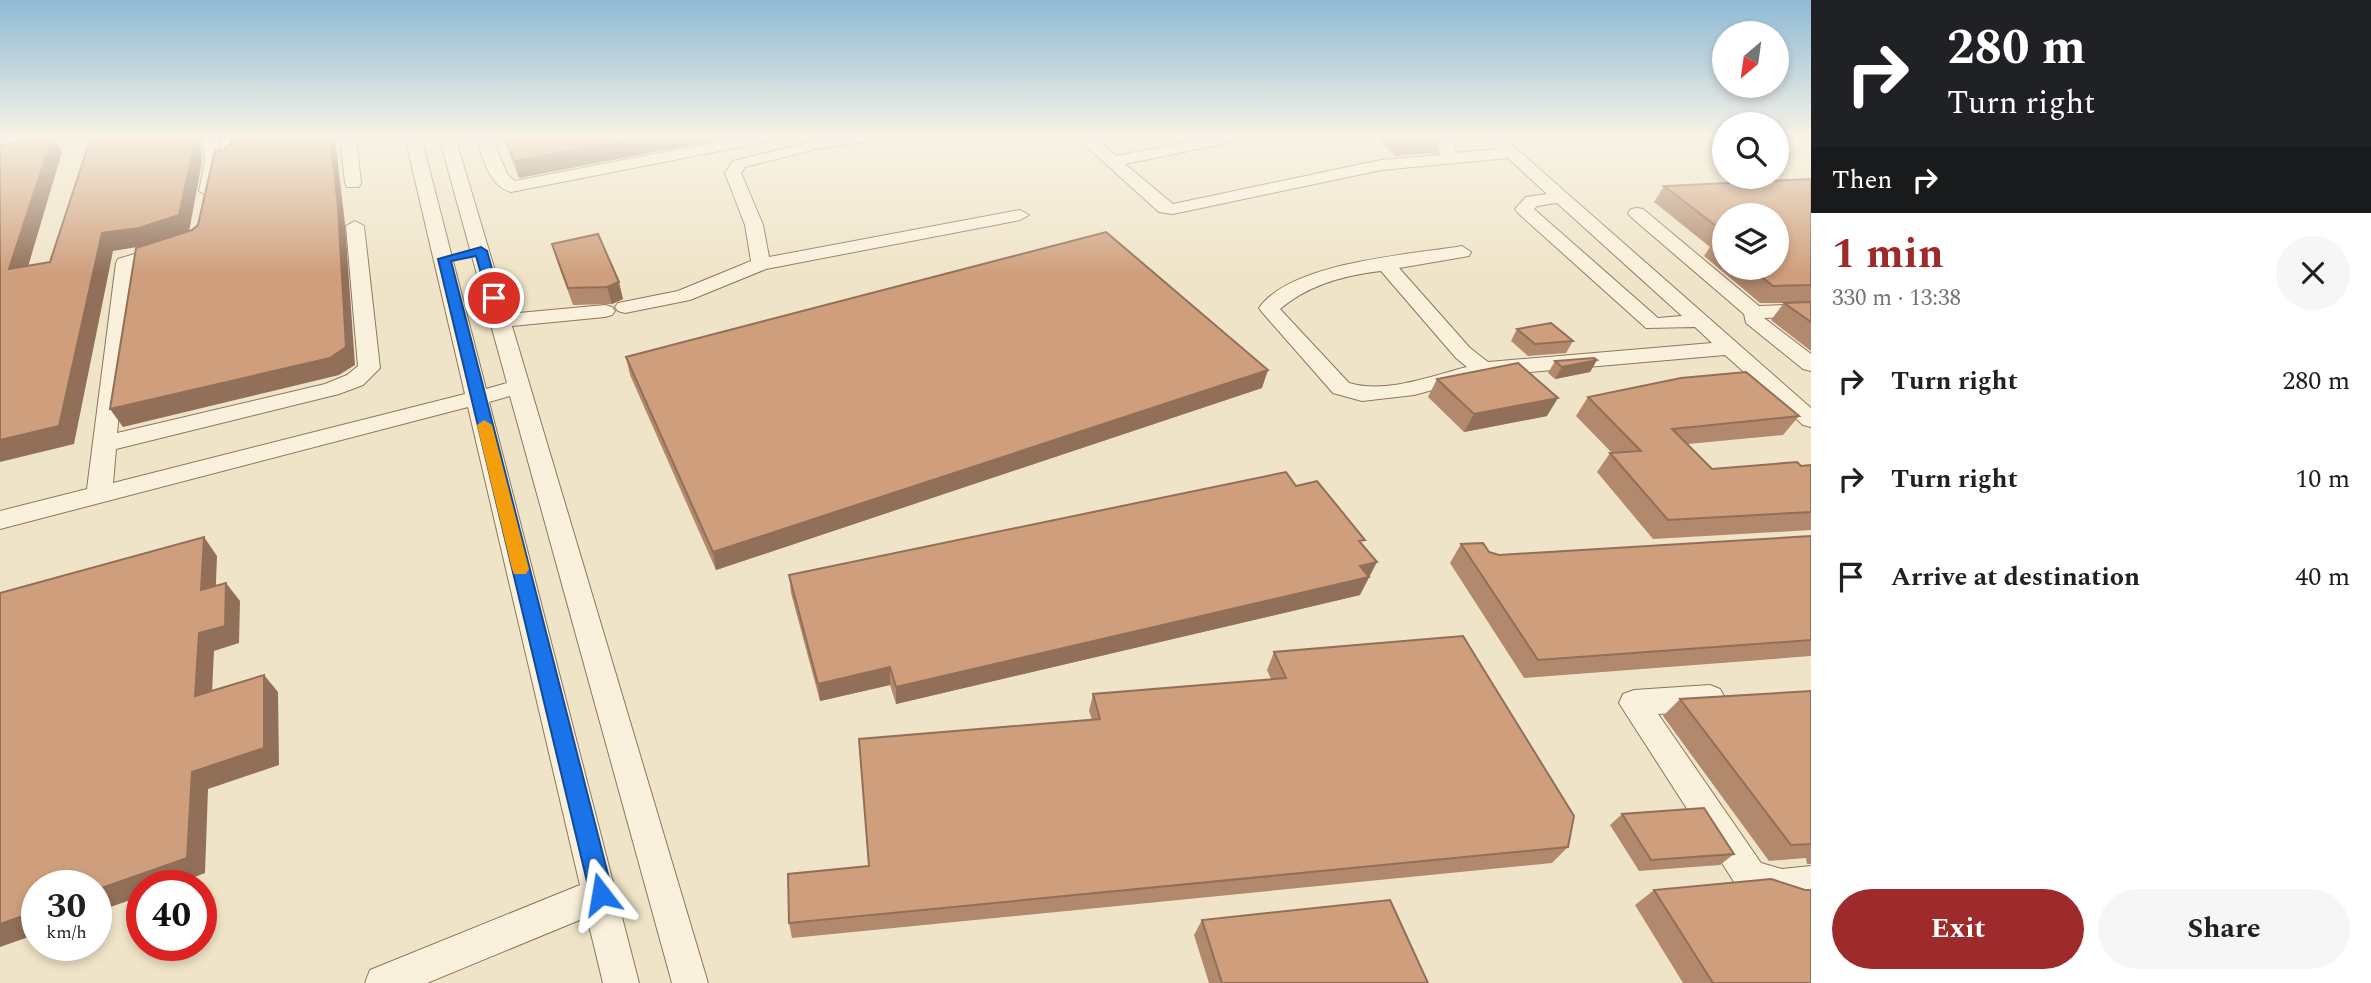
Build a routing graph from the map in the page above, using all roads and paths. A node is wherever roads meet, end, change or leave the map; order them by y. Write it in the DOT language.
graph roads {
  1 [pos="209,183"];
  2 [pos="424,183"];
  3 [pos="461,183"];
  4 [pos="507,183"];
  5 [pos="533,183"];
  6 [pos="737,183"];
  7 [pos="1137,183"];
  8 [pos="1297,183"];
  9 [pos="1547,183"];
  10 [pos="1563,197"];
  11 [pos="204,211"];
  12 [pos="1637,213"];
  13 [pos="1020,215"];
  14 [pos="355,226"];
  15 [pos="186,244"];
  16 [pos="481,251"];
  17 [pos="1462,252"];
  18 [pos="444,259"];
  19 [pos="761,264"];
  20 [pos="1386,265"];
  21 [pos="1811,310"];
  22 [pos="1754,312"];
  23 [pos="501,321"];
  24 [pos="1701,321"];
  25 [pos="1731,348"];
  26 [pos="1811,364"];
  27 [pos="1483,369"];
  28 [pos="520,387"];
  29 [pos="477,397"];
  30 [pos="1809,417"];
  31 [pos="104,444"];
  32 [pos="99,495"];
  33 [pos="0,520"];
  34 [pos="1743,696"];
  35 [pos="1811,883"];
  36 [pos="601,894"];
  37 [pos="383,983"];
  38 [pos="621,983"];
  39 [pos="690,983"];
  1 -- 11 [label="street"];
  2 -- 18 [label="street"];
  3 -- 16 [label="street"];
  4 -- 5 [label="street"];
  6 -- 19 [label="street"];
  7 -- 8 [label="street"];
  9 -- 10 [label="street"];
  10 -- 24 [label="street"];
  10 -- 24 [label="street"];
  12 -- 22 [label="street"];
  13 -- 19 [label="street"];
  14 -- 31 [label="street"];
  15 -- 31 [label="street"];
  16 -- 18 [label="street"];
  16 -- 23 [label="street"];
  17 -- 20 [label="street"];
  18 -- 29 [label="street"];
  19 -- 23 [label="street"];
  20 -- 27 [label="street"];
  20 -- 27 [label="street"];
  21 -- 22 [label="street"];
  22 -- 26 [label="street"];
  23 -- 28 [label="street"];
  24 -- 25 [label="street"];
  25 -- 27 [label="street"];
  25 -- 30 [label="street"];
  28 -- 29 [label="street"];
  28 -- 39 [label="street"];
  29 -- 32 [label="street"];
  29 -- 36 [label="street"];
  31 -- 32 [label="street"];
  32 -- 33 [label="street"];
  34 -- 35 [label="street"];
  36 -- 37 [label="street"];
  36 -- 38 [label="street"];
}
